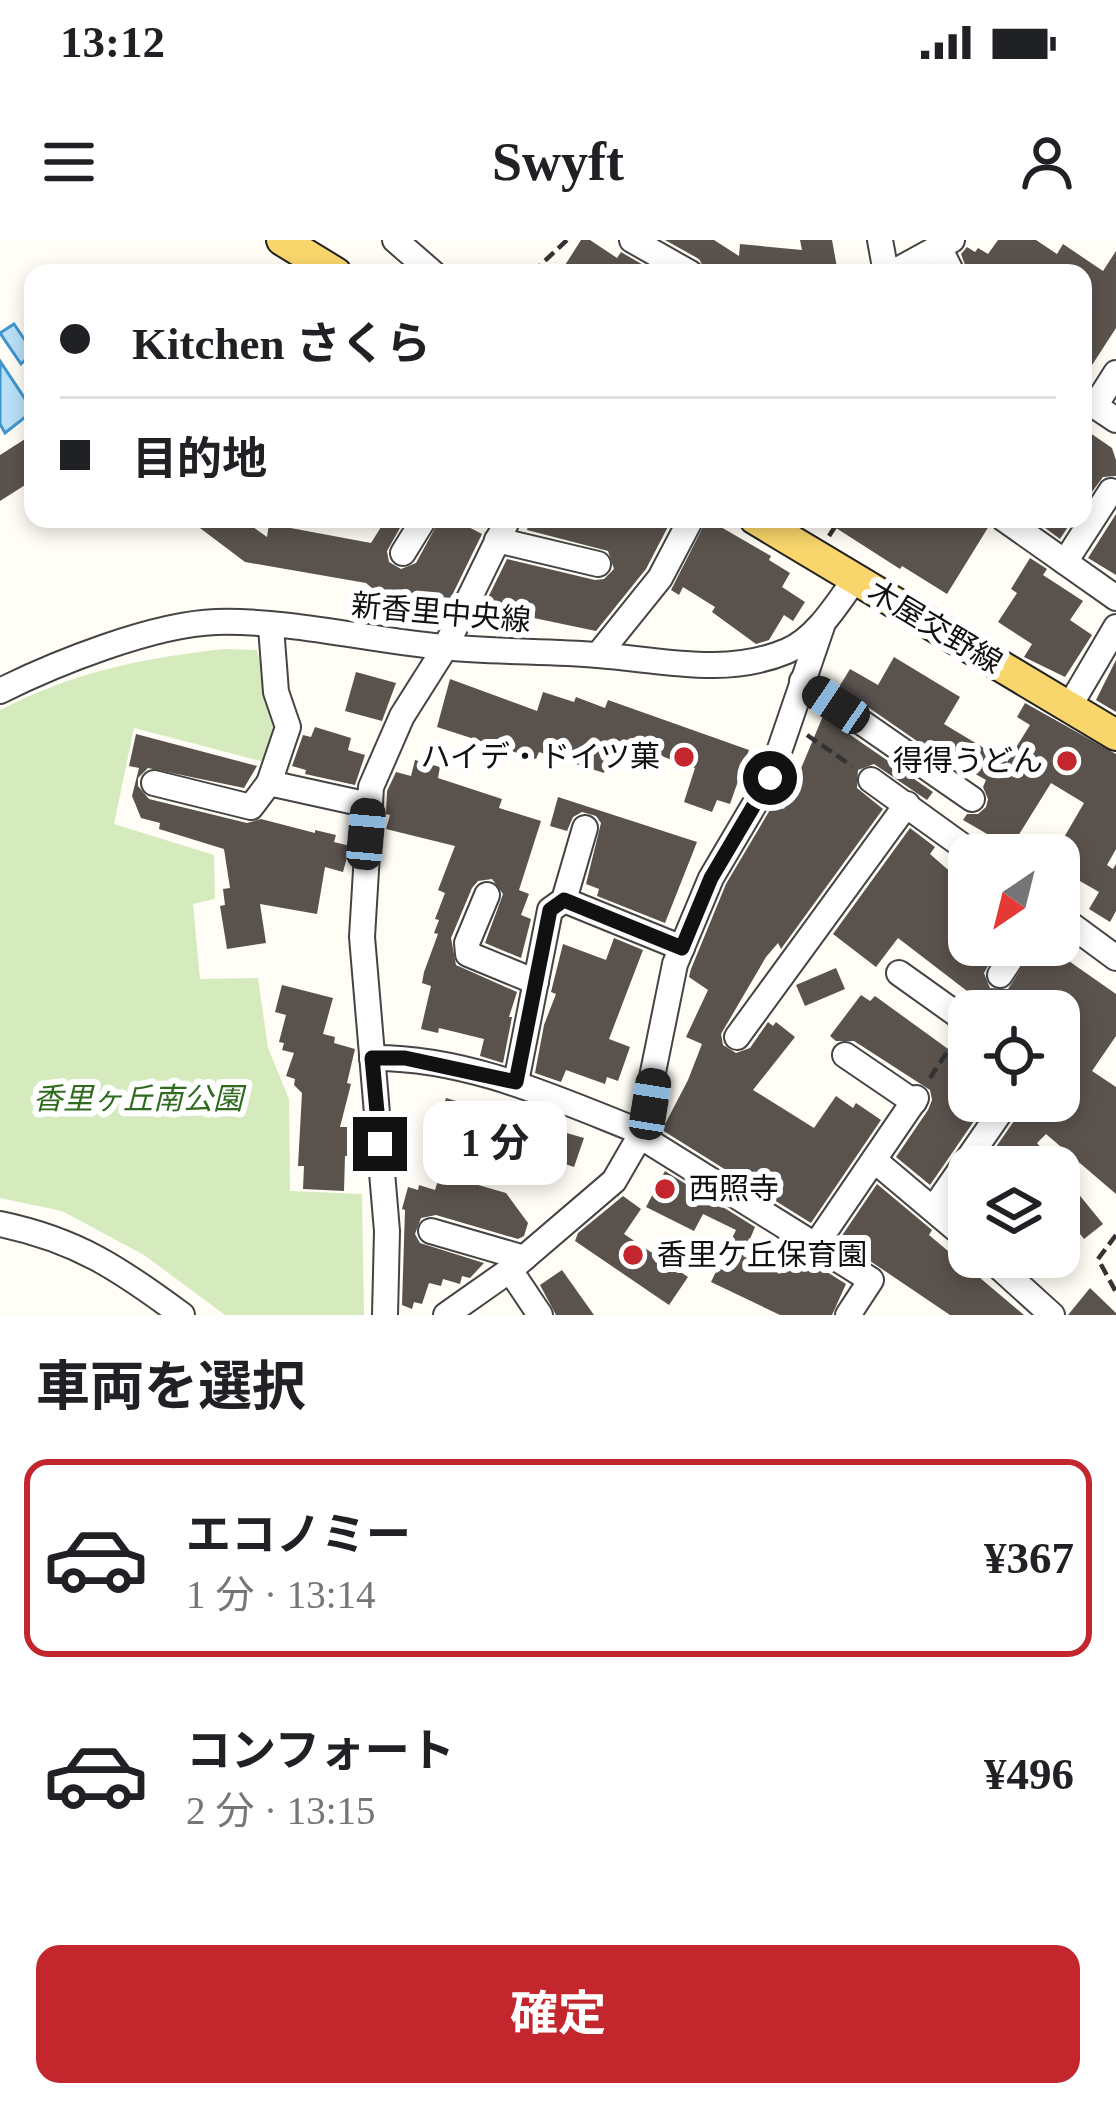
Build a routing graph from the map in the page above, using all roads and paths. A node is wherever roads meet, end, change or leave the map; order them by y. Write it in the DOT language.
graph roads {
  1 [pos="282,240"];
  2 [pos="395,240"];
  3 [pos="567,240"];
  4 [pos="632,240"];
  5 [pos="946,244"];
  6 [pos="321,264"];
  7 [pos="423,264"];
  8 [pos="542,264"];
  9 [pos="674,264"];
  10 [pos="907,264"];
  11 [pos="1116,373"];
  12 [pos="1116,420"];
  13 [pos="1111,491"];
  14 [pos="1092,520"];
  15 [pos="418,528"];
  16 [pos="500,528"];
  17 [pos="506,528"];
  18 [pos="686,528"];
  19 [pos="770,528"];
  20 [pos="1017,528"];
  21 [pos="1087,528"];
  22 [pos="403,553"];
  23 [pos="1065,562"];
  24 [pos="598,564"];
  25 [pos="855,579"];
  26 [pos="1116,598"];
  27 [pos="825,619"];
  28 [pos="271,627"];
  29 [pos="1116,627"];
  30 [pos="445,648"];
  31 [pos="598,655"];
  32 [pos="802,682"];
  33 [pos="0,692"];
  34 [pos="1069,707"];
  35 [pos="790,723"];
  36 [pos="1116,735"];
  37 [pos="871,780"];
  38 [pos="154,783"];
  39 [pos="269,783"];
  40 [pos="972,799"];
  41 [pos="907,804"];
  42 [pos="369,806"];
  43 [pos="585,828"];
  44 [pos="948,835"];
  45 [pos="487,895"];
  46 [pos="564,900"];
  47 [pos="1080,931"];
  48 [pos="682,948"];
  49 [pos="1116,958"];
  50 [pos="1006,966"];
  51 [pos="899,973"];
  52 [pos="1000,974"];
  53 [pos="536,982"];
  54 [pos="948,1008"];
  55 [pos="736,1037"];
  56 [pos="948,1051"];
  57 [pos="845,1055"];
  58 [pos="372,1058"];
  59 [pos="516,1082"];
  60 [pos="915,1100"];
  61 [pos="993,1122"];
  62 [pos="641,1134"];
  63 [pos="874,1160"];
  64 [pos="934,1208"];
  65 [pos="948,1221"];
  66 [pos="0,1224"];
  67 [pos="431,1232"];
  68 [pos="1116,1235"];
  69 [pos="815,1246"];
  70 [pos="517,1264"];
  71 [pos="1011,1278"];
  72 [pos="1116,1292"];
  73 [pos="182,1315"];
  74 [pos="385,1315"];
  75 [pos="446,1315"];
  76 [pos="540,1315"];
  77 [pos="848,1315"];
  78 [pos="1052,1315"];
  1 -- 6 [label="main road"];
  2 -- 7 [label="street"];
  3 -- 8 [label="path"];
  4 -- 9 [label="street"];
  5 -- 10 [label="street"];
  11 -- 12 [label="street"];
  13 -- 14 [label="street"];
  15 -- 22 [label="street"];
  16 -- 30 [label="street"];
  17 -- 24 [label="street"];
  18 -- 31 [label="street"];
  19 -- 25 [label="main road, 木屋交野線"];
  20 -- 23 [label="street"];
  21 -- 23 [label="street"];
  23 -- 26 [label="street"];
  25 -- 27 [label="street, 新香里中央線"];
  25 -- 34 [label="main road, 木屋交野線"];
  27 -- 31 [label="street, 新香里中央線"];
  27 -- 32 [label="street"];
  28 -- 30 [label="street, 新香里中央線"];
  28 -- 33 [label="street, 新香里中央線"];
  28 -- 39 [label="street"];
  29 -- 34 [label="street"];
  30 -- 31 [label="street, 新香里中央線"];
  30 -- 42 [label="street"];
  32 -- 35 [label="street"];
  32 -- 40 [label="street"];
  34 -- 36 [label="main road, 木屋交野線"];
  35 -- 37 [label="path"];
  35 -- 48 [label="street"];
  37 -- 41 [label="street"];
  38 -- 39 [label="street"];
  39 -- 42 [label="street"];
  41 -- 44 [label="street"];
  41 -- 55 [label="street"];
  42 -- 58 [label="street"];
  43 -- 46 [label="street"];
  45 -- 53 [label="street"];
  46 -- 48 [label="street"];
  46 -- 53 [label="street"];
  47 -- 49 [label="street"];
  48 -- 62 [label="street"];
  50 -- 52 [label="street"];
  51 -- 54 [label="street"];
  53 -- 59 [label="street"];
  56 -- 60 [label="path"];
  57 -- 60 [label="street"];
  58 -- 59 [label="street"];
  58 -- 74 [label="street"];
  59 -- 62 [label="street"];
  60 -- 63 [label="street"];
  61 -- 64 [label="street"];
  62 -- 69 [label="street"];
  62 -- 70 [label="street"];
  63 -- 64 [label="street"];
  63 -- 69 [label="street"];
  64 -- 65 [label="street"];
  66 -- 73 [label="street"];
  67 -- 70 [label="street"];
  68 -- 72 [label="path"];
  69 -- 77 [label="street"];
  70 -- 75 [label="street"];
  70 -- 76 [label="street"];
  71 -- 78 [label="street"];
}
